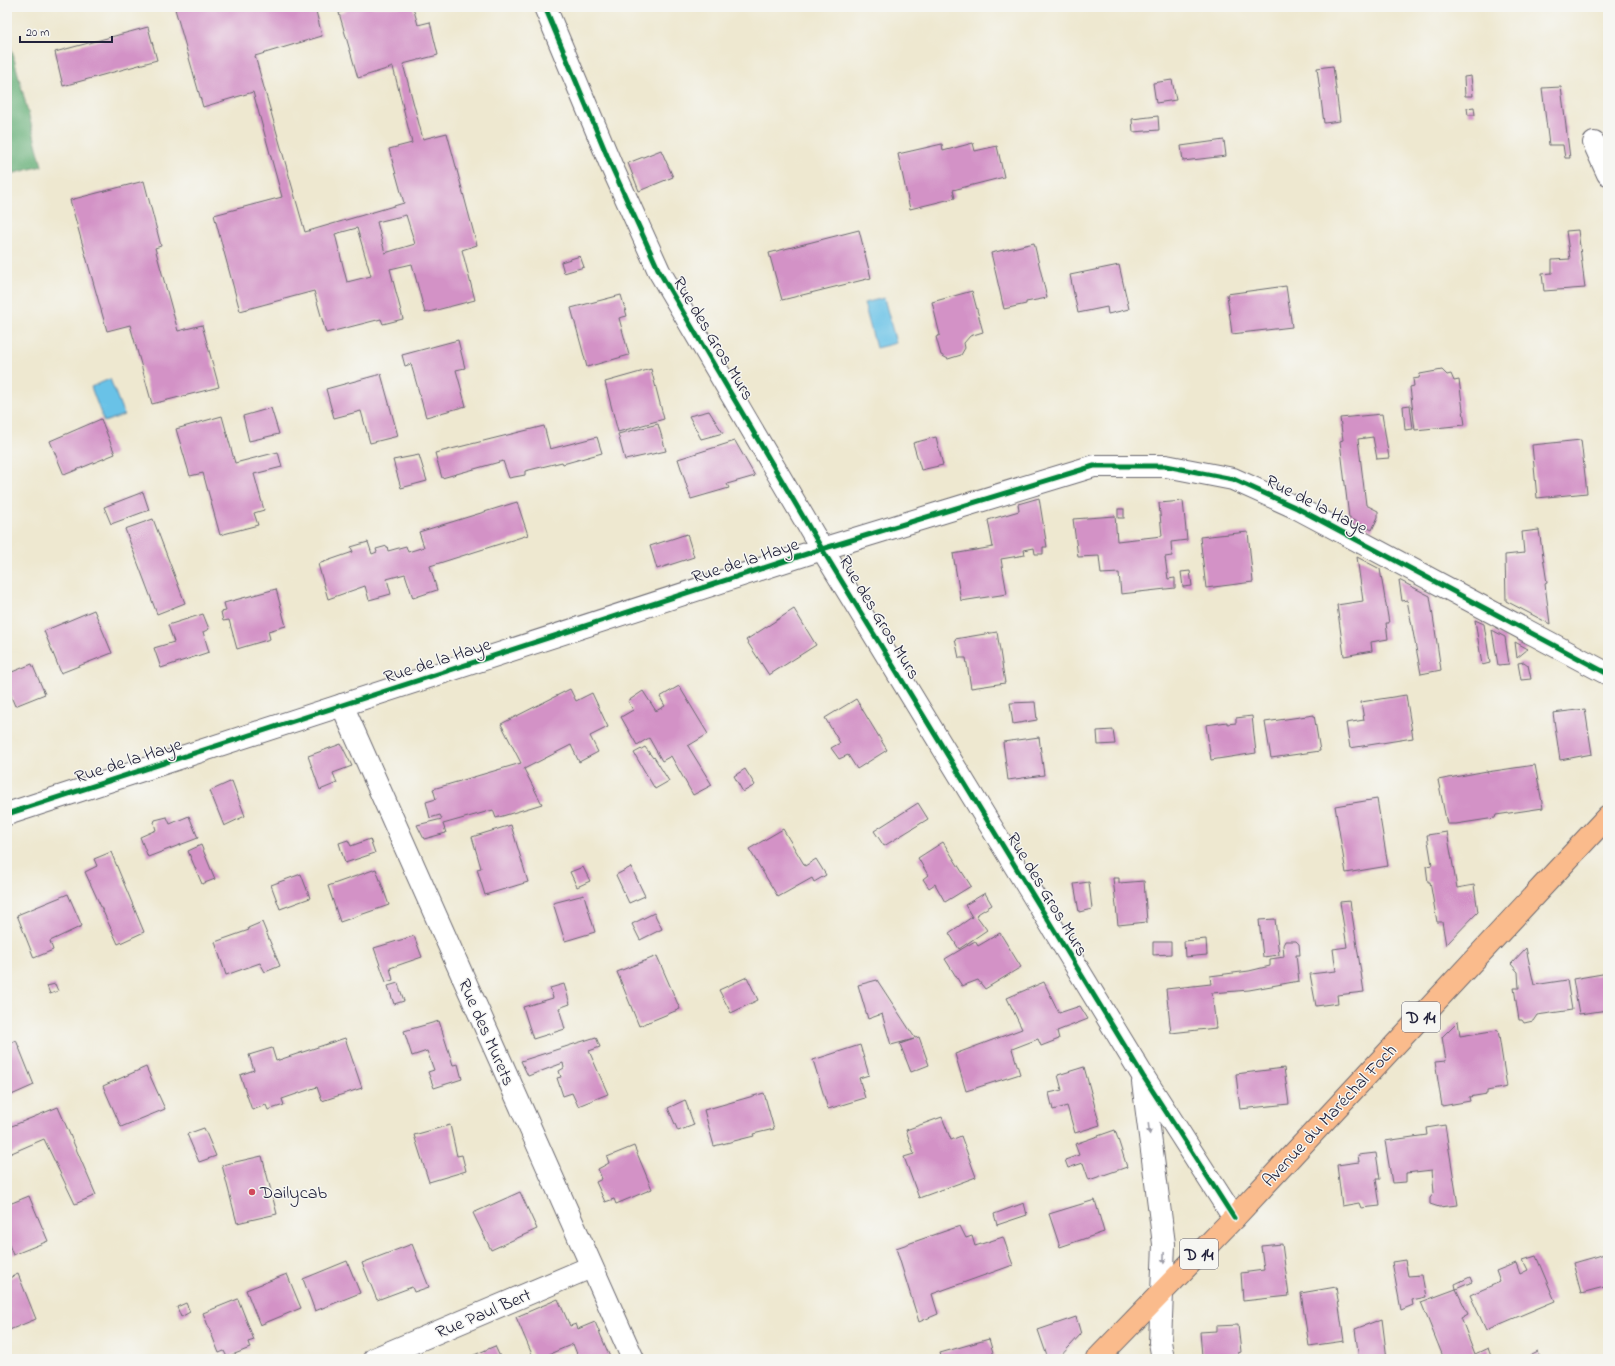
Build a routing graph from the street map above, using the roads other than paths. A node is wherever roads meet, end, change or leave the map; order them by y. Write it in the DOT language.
graph roads {
  1 [pos="545,7"];
  2 [pos="1594,143"];
  3 [pos="1608,174"];
  4 [pos="822,549"];
  5 [pos="1608,674"];
  6 [pos="342,705"];
  7 [pos="7,814"];
  8 [pos="1608,816"];
  9 [pos="1143,1076"];
  10 [pos="1234,1218"];
  11 [pos="591,1267"];
  12 [pos="1164,1291"];
  13 [pos="374,1359"];
  14 [pos="633,1359"];
  15 [pos="1097,1359"];
  16 [pos="1163,1359"];
  1 -- 4 [label="street, Rue des Gros Murs"];
  2 -- 3 [label="street"];
  4 -- 5 [label="street, Rue de la Haye"];
  4 -- 6 [label="street, Rue de la Haye"];
  4 -- 9 [label="street, Rue des Gros Murs"];
  6 -- 7 [label="street, Rue de la Haye"];
  6 -- 11 [label="street, Rue des Murets"];
  8 -- 10 [label="main road, Avenue du Maréchal Foch / D 14"];
  9 -- 10 [label="street, Rue des Gros Murs"];
  9 -- 12 [label="street, Rue des Gros Murs, one-way"];
  10 -- 12 [label="main road, Avenue du Maréchal Foch / D 14"];
  11 -- 13 [label="street, Rue Paul Bert"];
  11 -- 14 [label="street, Rue des Murets"];
  12 -- 15 [label="main road, Avenue du Maréchal Foch / D 14"];
  12 -- 16 [label="street, Rue des Gros Murs"];
}
